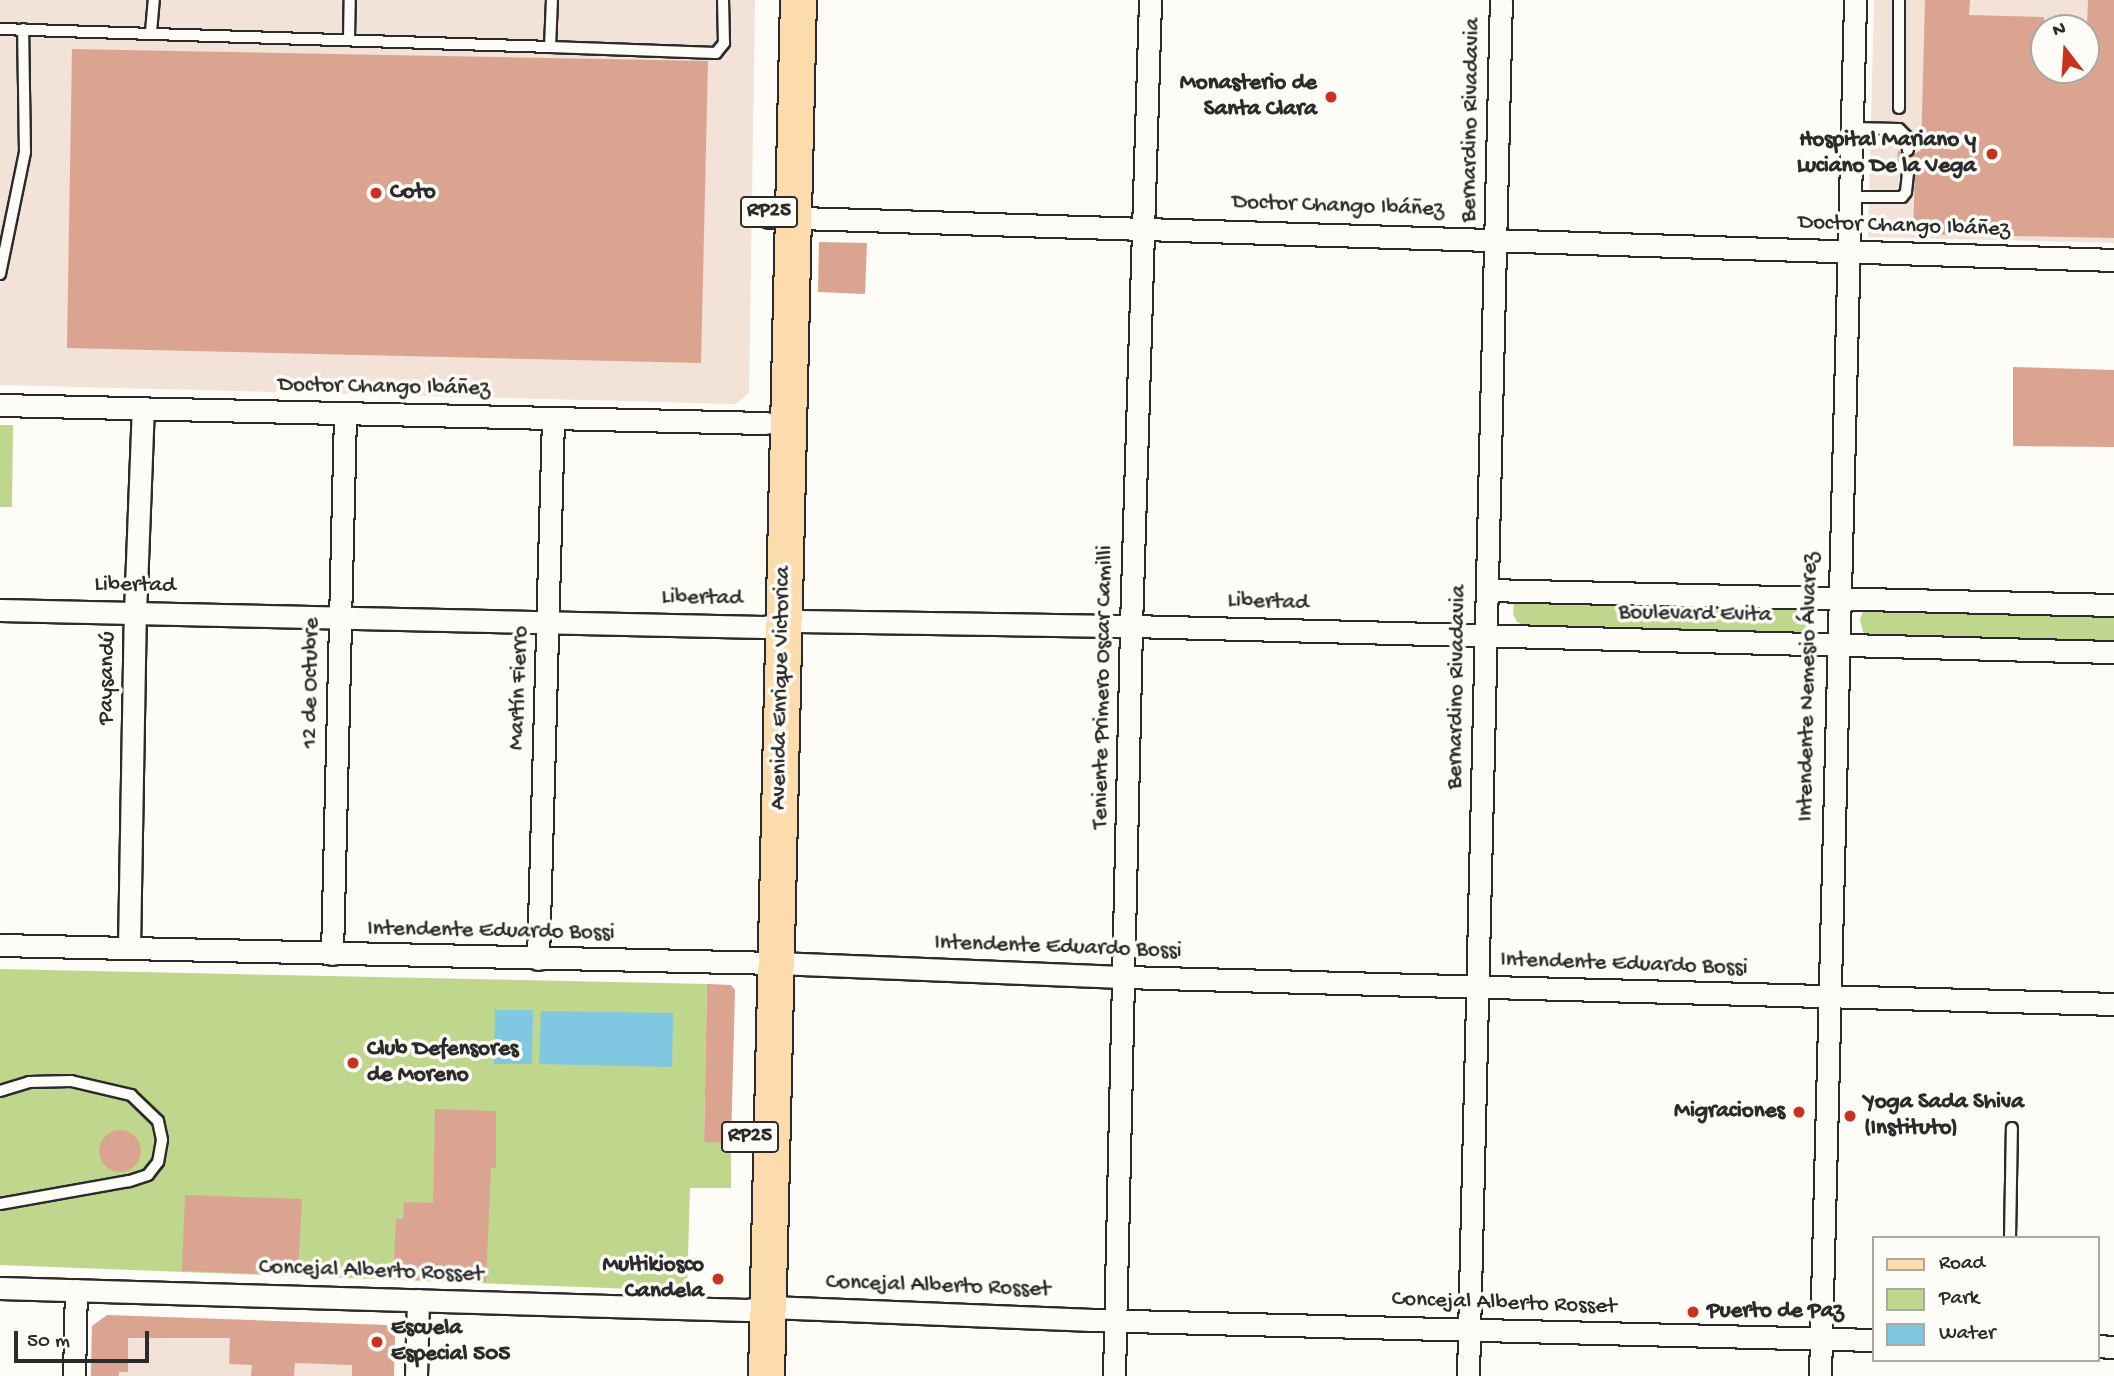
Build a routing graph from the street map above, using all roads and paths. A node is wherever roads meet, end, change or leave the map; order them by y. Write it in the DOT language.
graph roads {
  1 [pos="154,0"];
  2 [pos="350,0"];
  3 [pos="552,0"];
  4 [pos="723,0"];
  5 [pos="775,0"];
  6 [pos="798,0"];
  7 [pos="1150,0"];
  8 [pos="1501,0"];
  9 [pos="1855,0"];
  10 [pos="1899,0"];
  11 [pos="0,29"];
  12 [pos="23,29"];
  13 [pos="152,32"];
  14 [pos="349,39"];
  15 [pos="550,47"];
  16 [pos="1899,108"];
  17 [pos="1851,128"];
  18 [pos="1908,150"];
  19 [pos="1908,173"];
  20 [pos="1848,197"];
  21 [pos="780,217"];
  22 [pos="1143,228"];
  23 [pos="1495,239"];
  24 [pos="1846,252"];
  25 [pos="2114,260"];
  26 [pos="0,274"];
  27 [pos="0,405"];
  28 [pos="144,408"];
  29 [pos="345,414"];
  30 [pos="553,419"];
  31 [pos="766,423"];
  32 [pos="1487,590"];
  33 [pos="1837,597"];
  34 [pos="2114,604"];
  35 [pos="0,610"];
  36 [pos="135,612"];
  37 [pos="340,617"];
  38 [pos="548,622"];
  39 [pos="773,625"];
  40 [pos="1130,626"];
  41 [pos="1486,636"];
  42 [pos="1836,644"];
  43 [pos="2114,652"];
  44 [pos="0,945"];
  45 [pos="129,948"];
  46 [pos="332,954"];
  47 [pos="538,959"];
  48 [pos="764,964"];
  49 [pos="1124,977"];
  50 [pos="1477,987"];
  51 [pos="1830,996"];
  52 [pos="2114,1004"];
  53 [pos="0,1091"];
  54 [pos="2012,1128"];
  55 [pos="0,1204"];
  56 [pos="2010,1236"];
  57 [pos="0,1288"];
  58 [pos="76,1290"];
  59 [pos="418,1300"];
  60 [pos="757,1308"];
  61 [pos="1115,1320"];
  62 [pos="1469,1329"];
  63 [pos="1821,1339"];
  64 [pos="1872,1340"];
  65 [pos="74,1376"];
  66 [pos="415,1376"];
  67 [pos="744,1376"];
  68 [pos="766,1376"];
  69 [pos="1114,1376"];
  70 [pos="1468,1376"];
  71 [pos="1820,1376"];
  1 -- 13 [label="lane"];
  2 -- 14 [label="lane"];
  3 -- 15 [label="lane"];
  4 -- 15 [label="lane"];
  5 -- 21 [label="main road, Avenida Enrique Victorica / RP25"];
  6 -- 21 [label="main road, Avenida Enrique Victorica / RP25"];
  7 -- 22 [label="street, Teniente Primero Oscar Camilli"];
  8 -- 23 [label="street, Bernardino Rivadavia"];
  9 -- 17 [label="street, Intendente Nemesio Álvarez"];
  10 -- 16 [label="lane"];
  11 -- 12 [label="lane"];
  12 -- 13 [label="lane"];
  12 -- 26 [label="lane"];
  13 -- 14 [label="lane"];
  14 -- 15 [label="lane"];
  17 -- 18 [label="lane"];
  17 -- 20 [label="street, Intendente Nemesio Álvarez"];
  19 -- 20 [label="lane"];
  20 -- 24 [label="street, Intendente Nemesio Álvarez"];
  21 -- 22 [label="street, Doctor Chango Ibáñez"];
  21 -- 31 [label="main road, Avenida Enrique Victorica / RP25"];
  21 -- 39 [label="main road, Avenida Enrique Victorica / RP25"];
  22 -- 23 [label="street, Doctor Chango Ibáñez"];
  22 -- 40 [label="street, Teniente Primero Oscar Camilli"];
  23 -- 24 [label="street, Doctor Chango Ibáñez"];
  23 -- 32 [label="street, Bernardino Rivadavia"];
  24 -- 25 [label="street, Doctor Chango Ibáñez"];
  24 -- 33 [label="street, Intendente Nemesio Álvarez"];
  27 -- 28 [label="street, Doctor Chango Ibáñez"];
  28 -- 29 [label="street, Doctor Chango Ibáñez"];
  28 -- 36 [label="street, Paysandú"];
  29 -- 30 [label="street, Doctor Chango Ibáñez"];
  29 -- 37 [label="street, 12 de Octubre"];
  30 -- 31 [label="street, Doctor Chango Ibáñez"];
  30 -- 38 [label="street, Martín Fierro"];
  31 -- 39 [label="main road, Avenida Enrique Victorica / RP25"];
  32 -- 33 [label="street, Boulevard Evita"];
  32 -- 41 [label="street, Bernardino Rivadavia"];
  33 -- 34 [label="street, Boulevard Evita"];
  33 -- 42 [label="street, Intendente Nemesio Álvarez"];
  35 -- 36 [label="street, Libertad"];
  36 -- 37 [label="street, Libertad"];
  36 -- 45 [label="street, Paysandú"];
  37 -- 38 [label="street, Libertad"];
  37 -- 46 [label="street, 12 de Octubre"];
  38 -- 39 [label="street, Libertad"];
  38 -- 47 [label="street, Martín Fierro"];
  39 -- 40 [label="street, Libertad"];
  39 -- 48 [label="main road, Avenida Enrique Victorica / RP25"];
  40 -- 41 [label="street, Libertad"];
  40 -- 49 [label="street, Teniente Primero Oscar Camilli"];
  41 -- 42 [label="street, Boulevard Evita"];
  41 -- 50 [label="street, Bernardino Rivadavia"];
  42 -- 43 [label="street, Boulevard Evita"];
  42 -- 51 [label="street, Intendente Nemesio Álvarez"];
  44 -- 45 [label="street, Intendente Eduardo Bossi"];
  45 -- 46 [label="street, Intendente Eduardo Bossi"];
  46 -- 47 [label="street, Intendente Eduardo Bossi"];
  47 -- 48 [label="street, Intendente Eduardo Bossi"];
  48 -- 49 [label="street, Intendente Eduardo Bossi"];
  48 -- 60 [label="main road, Avenida Enrique Victorica / RP25"];
  49 -- 50 [label="street, Intendente Eduardo Bossi"];
  49 -- 61 [label="street, Teniente Primero Oscar Camilli"];
  50 -- 51 [label="street, Intendente Eduardo Bossi"];
  50 -- 62 [label="street, Bernardino Rivadavia"];
  51 -- 52 [label="street, Intendente Eduardo Bossi"];
  51 -- 63 [label="street, Intendente Nemesio Álvarez"];
  53 -- 55 [label="lane"];
  54 -- 56 [label="lane"];
  57 -- 58 [label="street, Concejal Alberto Rosset"];
  58 -- 59 [label="street, Concejal Alberto Rosset"];
  58 -- 65 [label="street"];
  59 -- 60 [label="street, Concejal Alberto Rosset"];
  59 -- 66 [label="street"];
  60 -- 61 [label="street, Concejal Alberto Rosset"];
  60 -- 67 [label="main road, Avenida Enrique Victorica / RP25"];
  60 -- 68 [label="main road, Avenida Enrique Victorica / RP25"];
  61 -- 62 [label="street, Concejal Alberto Rosset"];
  61 -- 69 [label="street, Teniente Primero Oscar Camilli"];
  62 -- 63 [label="street, Concejal Alberto Rosset"];
  62 -- 70 [label="street, Bernardino Rivadavia"];
  63 -- 64 [label="street, Concejal Alberto Rosset"];
  63 -- 71 [label="street, Intendente Nemesio Álvarez"];
}
